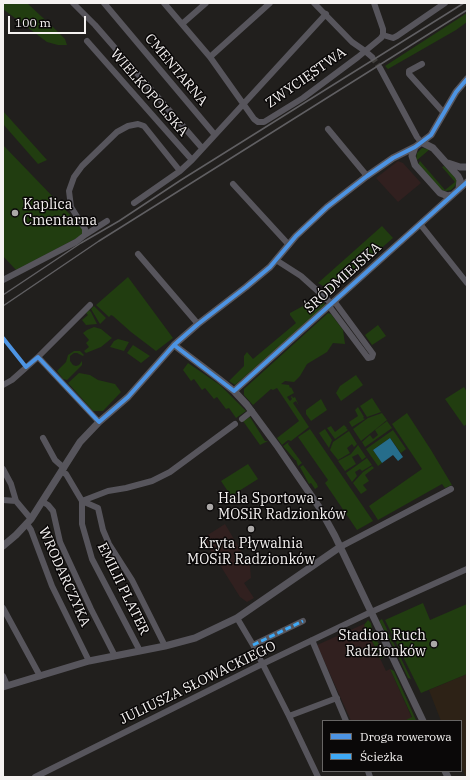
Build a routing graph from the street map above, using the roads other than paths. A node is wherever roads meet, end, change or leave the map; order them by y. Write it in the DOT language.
graph roads {
  1 [pos="73,3"];
  2 [pos="104,3"];
  3 [pos="164,3"];
  4 [pos="206,3"];
  5 [pos="270,3"];
  6 [pos="314,3"];
  7 [pos="325,3"];
  8 [pos="374,3"];
  9 [pos="445,3"];
  10 [pos="321,9"];
  11 [pos="326,14"];
  12 [pos="182,24"];
  13 [pos="383,35"];
  14 [pos="87,41"];
  15 [pos="365,51"];
  16 [pos="210,57"];
  17 [pos="372,57"];
  18 [pos="422,64"];
  19 [pos="380,68"];
  20 [pos="467,79"];
  21 [pos="243,104"];
  22 [pos="444,113"];
  23 [pos="328,129"];
  24 [pos="215,135"];
  25 [pos="421,142"];
  26 [pos="415,147"];
  27 [pos="202,148"];
  28 [pos="192,160"];
  29 [pos="448,163"];
  30 [pos="467,167"];
  31 [pos="180,171"];
  32 [pos="367,176"];
  33 [pos="467,182"];
  34 [pos="234,184"];
  35 [pos="459,189"];
  36 [pos="451,195"];
  37 [pos="134,203"];
  38 [pos="107,221"];
  39 [pos="420,224"];
  40 [pos="84,236"];
  41 [pos="288,245"];
  42 [pos="138,254"];
  43 [pos="276,260"];
  44 [pos="3,280"];
  45 [pos="467,283"];
  46 [pos="331,303"];
  47 [pos="90,305"];
  48 [pos="198,324"];
  49 [pos="174,346"];
  50 [pos="38,357"];
  51 [pos="3,385"];
  52 [pos="234,391"];
  53 [pos="252,412"];
  54 [pos="242,419"];
  55 [pos="99,422"];
  56 [pos="235,424"];
  57 [pos="43,438"];
  58 [pos="3,469"];
  59 [pos="63,470"];
  60 [pos="451,489"];
  61 [pos="3,500"];
  62 [pos="16,501"];
  63 [pos="82,501"];
  64 [pos="43,502"];
  65 [pos="29,522"];
  66 [pos="3,546"];
  67 [pos="340,547"];
  68 [pos="467,569"];
  69 [pos="3,608"];
  70 [pos="372,612"];
  71 [pos="237,618"];
  72 [pos="303,621"];
  73 [pos="312,640"];
  74 [pos="253,644"];
  75 [pos="165,646"];
  76 [pos="140,651"];
  77 [pos="114,656"];
  78 [pos="89,661"];
  79 [pos="262,664"];
  80 [pos="3,676"];
  81 [pos="40,676"];
  82 [pos="5,686"];
  83 [pos="337,698"];
  84 [pos="289,716"];
  85 [pos="346,720"];
  86 [pos="423,720"];
  87 [pos="35,777"];
  88 [pos="318,777"];
  1 -- 27 [label="street"];
  2 -- 24 [label="street, CMENTARNA"];
  3 -- 12 [label="street"];
  4 -- 12 [label="street"];
  5 -- 16 [label="street"];
  6 -- 10 [label="street"];
  7 -- 10 [label="street"];
  8 -- 13 [label="street"];
  9 -- 13 [label="street"];
  10 -- 11 [label="street"];
  11 -- 15 [label="street"];
  11 -- 21 [label="street"];
  12 -- 16 [label="street"];
  13 -- 15 [label="street"];
  14 -- 28 [label="street, WIELKOPOLSKA"];
  15 -- 17 [label="street"];
  15 -- 21 [label="street, ZWYCIĘSTWA"];
  16 -- 21 [label="street"];
  18 -- 22 [label="street"];
  19 -- 25 [label="street"];
  20 -- 22 [label="street"];
  21 -- 24 [label="street"];
  22 -- 25 [label="street"];
  23 -- 32 [label="street"];
  24 -- 27 [label="street"];
  25 -- 26 [label="street"];
  25 -- 29 [label="street"];
  26 -- 32 [label="street"];
  26 -- 36 [label="street"];
  27 -- 28 [label="street"];
  28 -- 31 [label="street"];
  29 -- 30 [label="street"];
  29 -- 35 [label="street"];
  31 -- 37 [label="street"];
  31 -- 40 [label="street"];
  32 -- 41 [label="street"];
  33 -- 35 [label="street, ŚRÓDMIEJSKA"];
  34 -- 41 [label="street"];
  35 -- 36 [label="street, ŚRÓDMIEJSKA"];
  36 -- 39 [label="street, ŚRÓDMIEJSKA"];
  38 -- 40 [label="street"];
  39 -- 45 [label="street"];
  39 -- 46 [label="street, ŚRÓDMIEJSKA"];
  40 -- 44 [label="street"];
  41 -- 43 [label="street"];
  42 -- 48 [label="street"];
  43 -- 46 [label="street, ŚRÓDMIEJSKA"];
  43 -- 48 [label="street"];
  46 -- 46 [label="street"];
  46 -- 52 [label="street, ŚRÓDMIEJSKA"];
  47 -- 50 [label="street"];
  48 -- 49 [label="street"];
  49 -- 52 [label="street"];
  49 -- 55 [label="street"];
  50 -- 51 [label="street"];
  50 -- 55 [label="street"];
  52 -- 53 [label="street"];
  53 -- 54 [label="street"];
  53 -- 67 [label="street"];
  55 -- 59 [label="street"];
  56 -- 63 [label="street"];
  57 -- 59 [label="street"];
  58 -- 62 [label="street"];
  59 -- 63 [label="street"];
  59 -- 64 [label="street"];
  60 -- 67 [label="street"];
  61 -- 62 [label="street"];
  62 -- 65 [label="street, WRODARCZYKA"];
  63 -- 75 [label="street"];
  63 -- 76 [label="street, EMILII PLATER"];
  64 -- 65 [label="street"];
  64 -- 77 [label="street"];
  65 -- 66 [label="street"];
  65 -- 78 [label="street, WRODARCZYKA"];
  67 -- 70 [label="street"];
  67 -- 71 [label="street"];
  68 -- 70 [label="street, JULIUSZA SŁOWACKIEGO"];
  69 -- 81 [label="street"];
  70 -- 73 [label="street, JULIUSZA SŁOWACKIEGO"];
  70 -- 86 [label="street"];
  71 -- 74 [label="street"];
  71 -- 75 [label="street"];
  72 -- 74 [label="street"];
  73 -- 79 [label="street, JULIUSZA SŁOWACKIEGO"];
  73 -- 83 [label="street"];
  74 -- 79 [label="street"];
  75 -- 76 [label="street"];
  76 -- 77 [label="street"];
  77 -- 78 [label="street"];
  78 -- 81 [label="street"];
  79 -- 84 [label="street"];
  79 -- 87 [label="street, JULIUSZA SŁOWACKIEGO"];
  80 -- 82 [label="street"];
  81 -- 82 [label="street"];
  83 -- 84 [label="street"];
  83 -- 85 [label="street"];
  84 -- 88 [label="street"];
}
